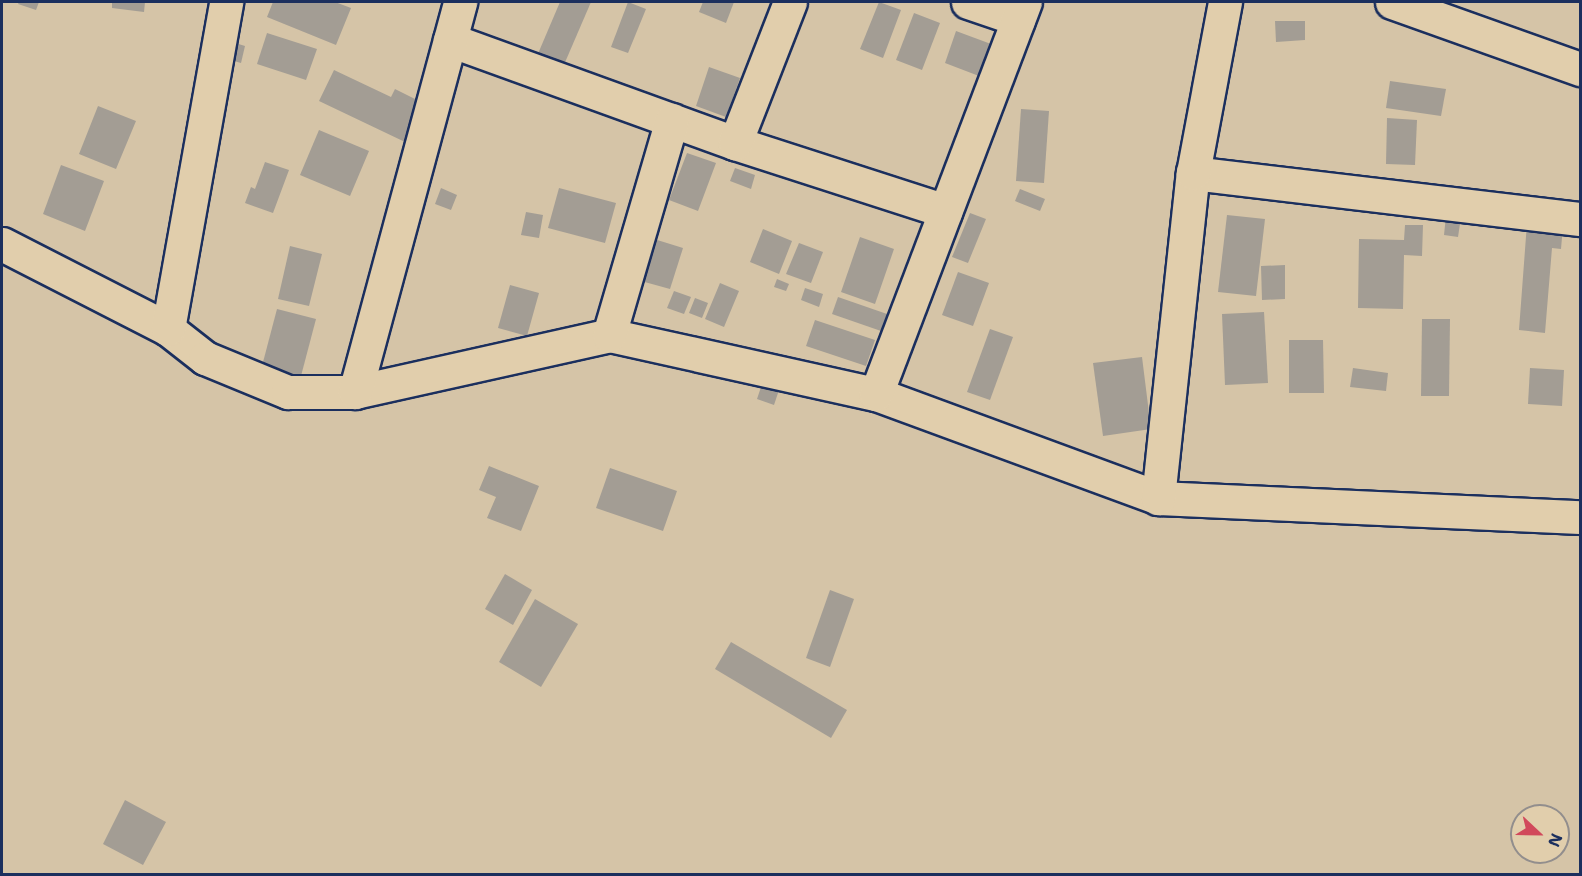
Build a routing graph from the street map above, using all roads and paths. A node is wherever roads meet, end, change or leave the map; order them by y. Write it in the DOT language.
graph roads {
  1 [pos="225,2"];
  2 [pos="460,2"];
  3 [pos="790,2"];
  4 [pos="968,2"];
  5 [pos="1225,2"];
  6 [pos="1392,2"];
  7 [pos="1021,10"];
  8 [pos="450,40"];
  9 [pos="1581,69"];
  10 [pos="672,120"];
  11 [pos="735,143"];
  12 [pos="1192,173"];
  13 [pos="945,211"];
  14 [pos="1581,219"];
  15 [pos="2,244"];
  16 [pos="168,329"];
  17 [pos="609,335"];
  18 [pos="355,392"];
  19 [pos="876,394"];
  20 [pos="1158,498"];
  21 [pos="1581,517"];
  1 -- 16 [label="street"];
  2 -- 8 [label="street"];
  3 -- 11 [label="street"];
  4 -- 7 [label="street"];
  5 -- 12 [label="street"];
  6 -- 9 [label="street"];
  7 -- 13 [label="street"];
  8 -- 10 [label="street"];
  8 -- 18 [label="street"];
  10 -- 11 [label="street"];
  10 -- 17 [label="street"];
  11 -- 13 [label="street"];
  12 -- 14 [label="street"];
  12 -- 20 [label="street"];
  13 -- 19 [label="street"];
  15 -- 16 [label="street"];
  16 -- 18 [label="street"];
  17 -- 18 [label="street"];
  17 -- 19 [label="street"];
  19 -- 20 [label="street"];
  20 -- 21 [label="street"];
}
